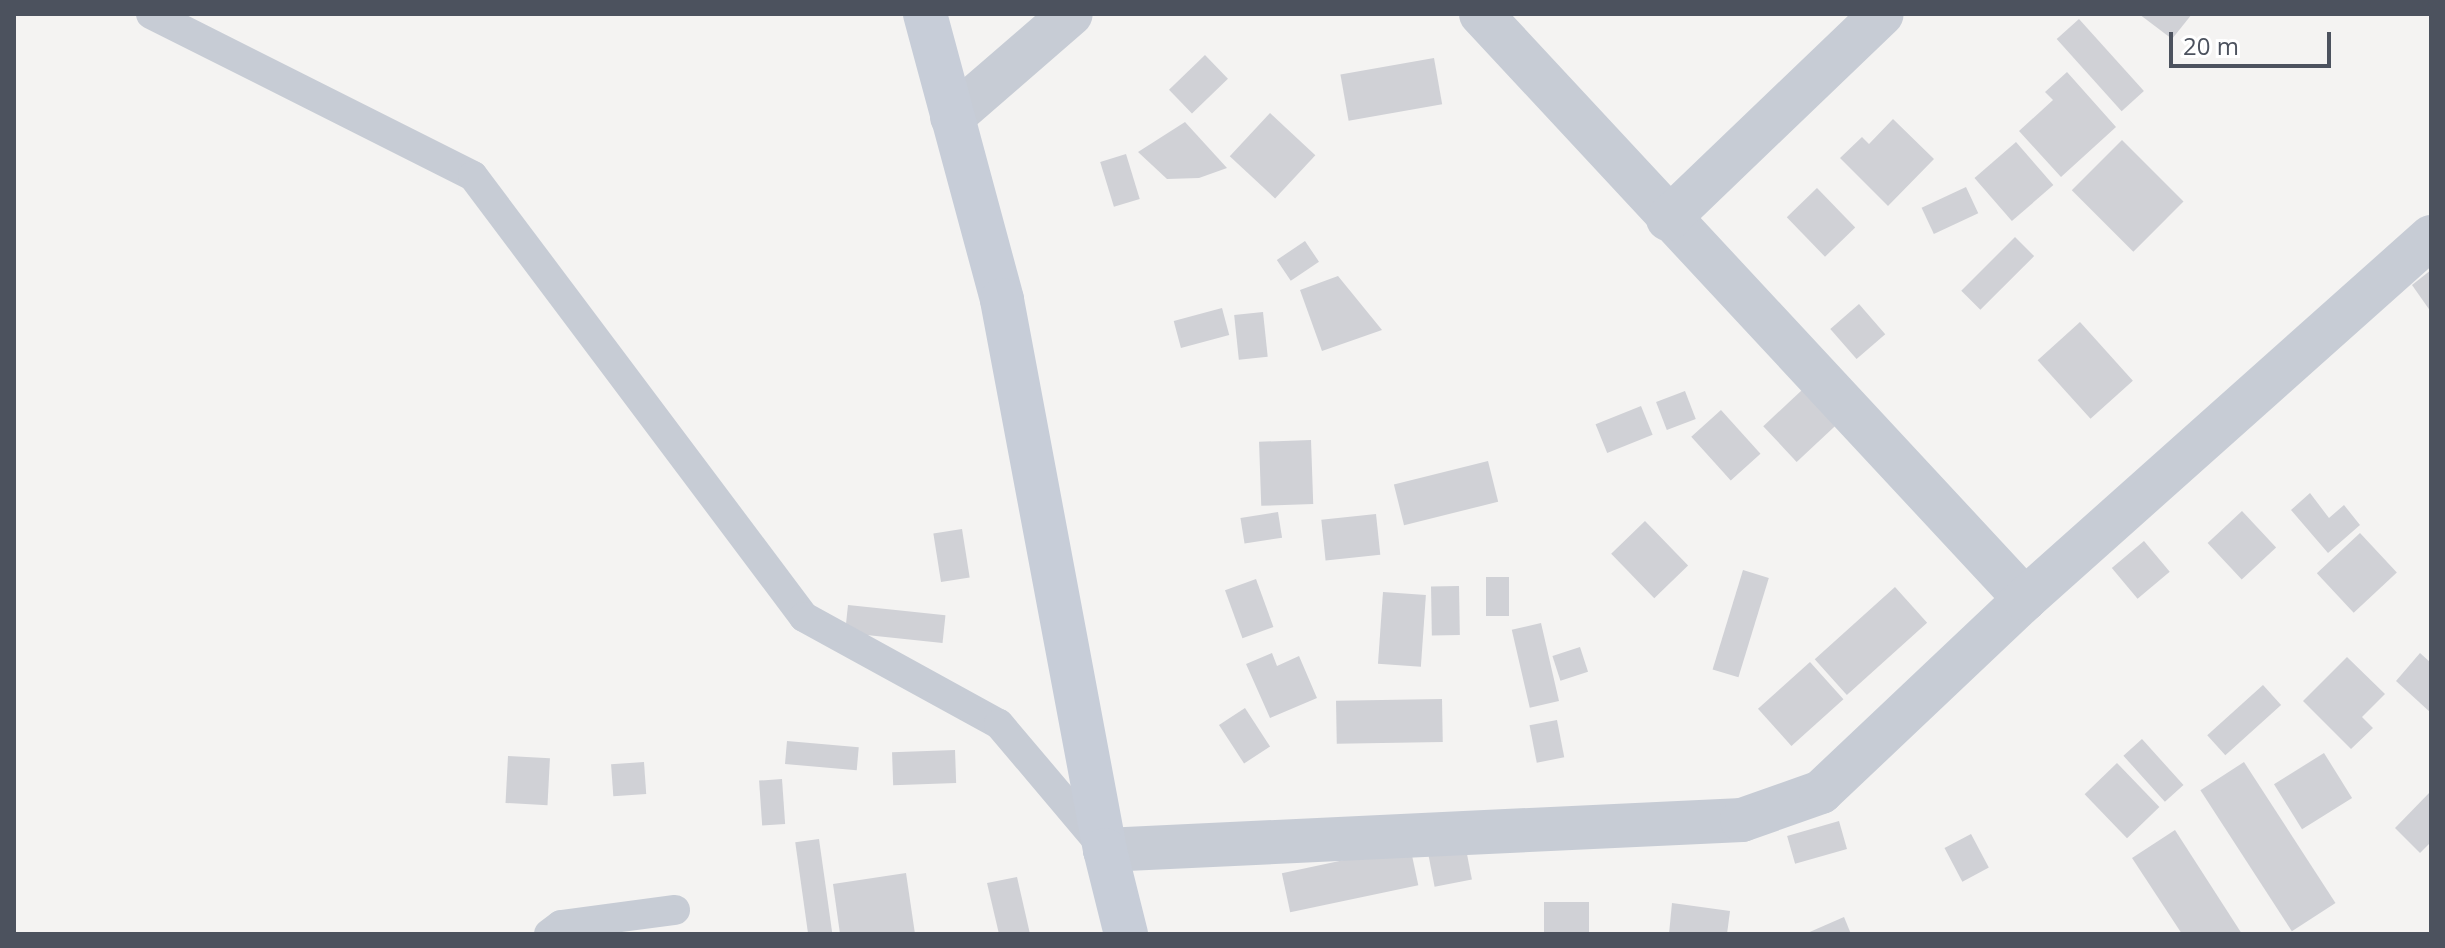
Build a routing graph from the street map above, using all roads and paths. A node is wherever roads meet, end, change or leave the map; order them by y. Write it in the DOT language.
graph roads {
  1 [pos="151,14"];
  2 [pos="925,14"];
  3 [pos="1071,14"];
  4 [pos="1481,14"];
  5 [pos="1882,14"];
  6 [pos="952,117"];
  7 [pos="1668,219"];
  8 [pos="2431,237"];
  9 [pos="2025,599"];
  10 [pos="1105,850"];
  11 [pos="675,910"];
  12 [pos="549,934"];
  13 [pos="1126,934"];
  1 -- 10 [label="lane"];
  2 -- 6 [label="main road"];
  3 -- 6 [label="street"];
  4 -- 7 [label="street"];
  5 -- 7 [label="street"];
  6 -- 10 [label="main road"];
  7 -- 9 [label="street"];
  8 -- 9 [label="street"];
  9 -- 10 [label="street"];
  10 -- 13 [label="main road"];
  11 -- 12 [label="lane"];
}
